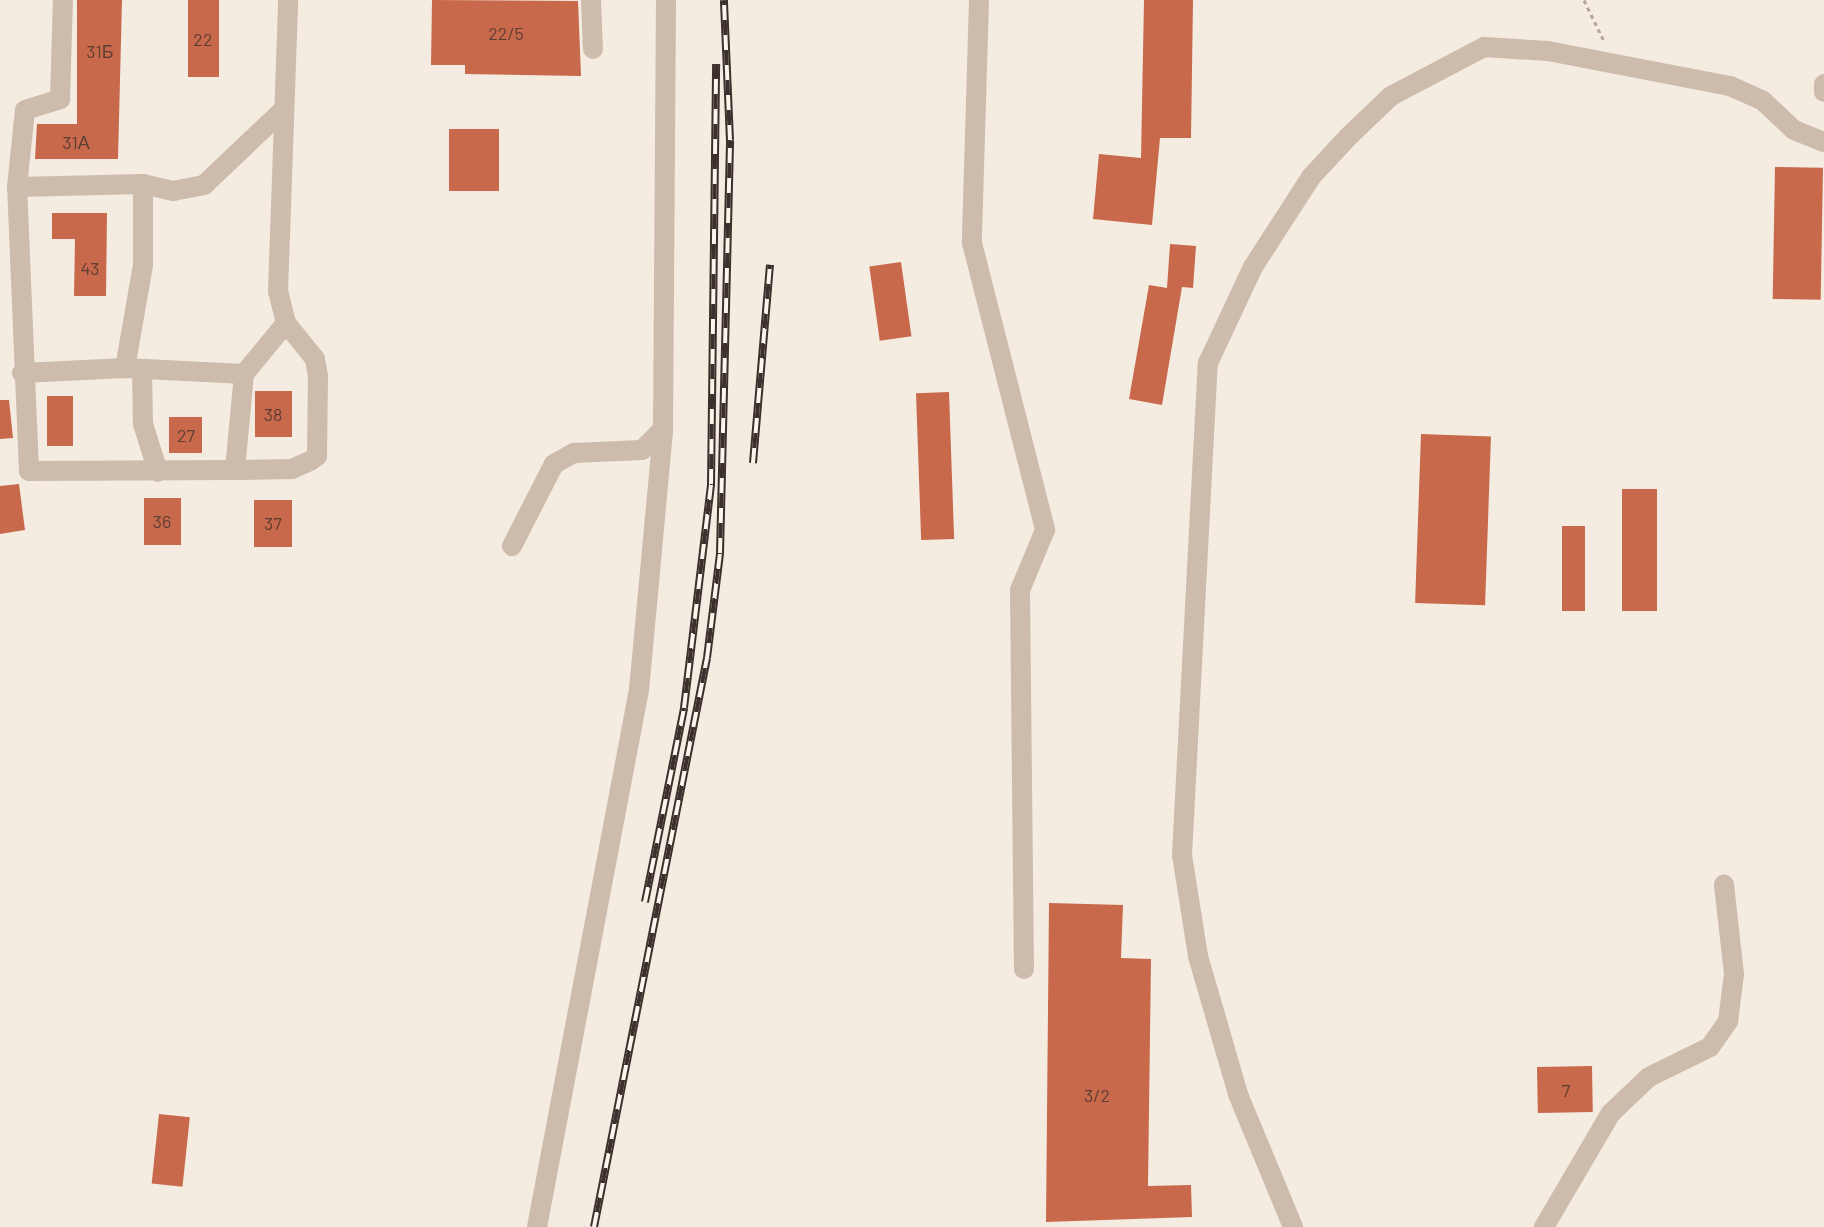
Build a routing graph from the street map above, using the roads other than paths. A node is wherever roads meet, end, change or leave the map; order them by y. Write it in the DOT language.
graph roads {
  1 [pos="63,0"];
  2 [pos="288,0"];
  3 [pos="591,0"];
  4 [pos="666,0"];
  5 [pos="979,0"];
  6 [pos="593,49"];
  7 [pos="1824,84"];
  8 [pos="1824,92"];
  9 [pos="283,110"];
  10 [pos="1824,142"];
  11 [pos="143,184"];
  12 [pos="17,187"];
  13 [pos="286,323"];
  14 [pos="134,369"];
  15 [pos="22,373"];
  16 [pos="244,374"];
  17 [pos="663,429"];
  18 [pos="235,470"];
  19 [pos="158,472"];
  20 [pos="512,546"];
  21 [pos="1724,885"];
  22 [pos="1024,969"];
  23 [pos="537,1227"];
  24 [pos="1293,1227"];
  25 [pos="1544,1227"];
  1 -- 12 [label="street"];
  2 -- 9 [label="street"];
  3 -- 6 [label="street"];
  4 -- 17 [label="street"];
  5 -- 22 [label="street"];
  7 -- 8 [label="street"];
  9 -- 11 [label="street"];
  9 -- 13 [label="street"];
  10 -- 24 [label="street"];
  11 -- 12 [label="street"];
  11 -- 14 [label="street"];
  12 -- 15 [label="street"];
  13 -- 16 [label="street"];
  13 -- 18 [label="street"];
  14 -- 15 [label="street"];
  14 -- 16 [label="street"];
  14 -- 19 [label="street"];
  15 -- 19 [label="street"];
  16 -- 18 [label="street"];
  17 -- 20 [label="street"];
  17 -- 23 [label="street"];
  18 -- 19 [label="street"];
  21 -- 25 [label="street"];
}
